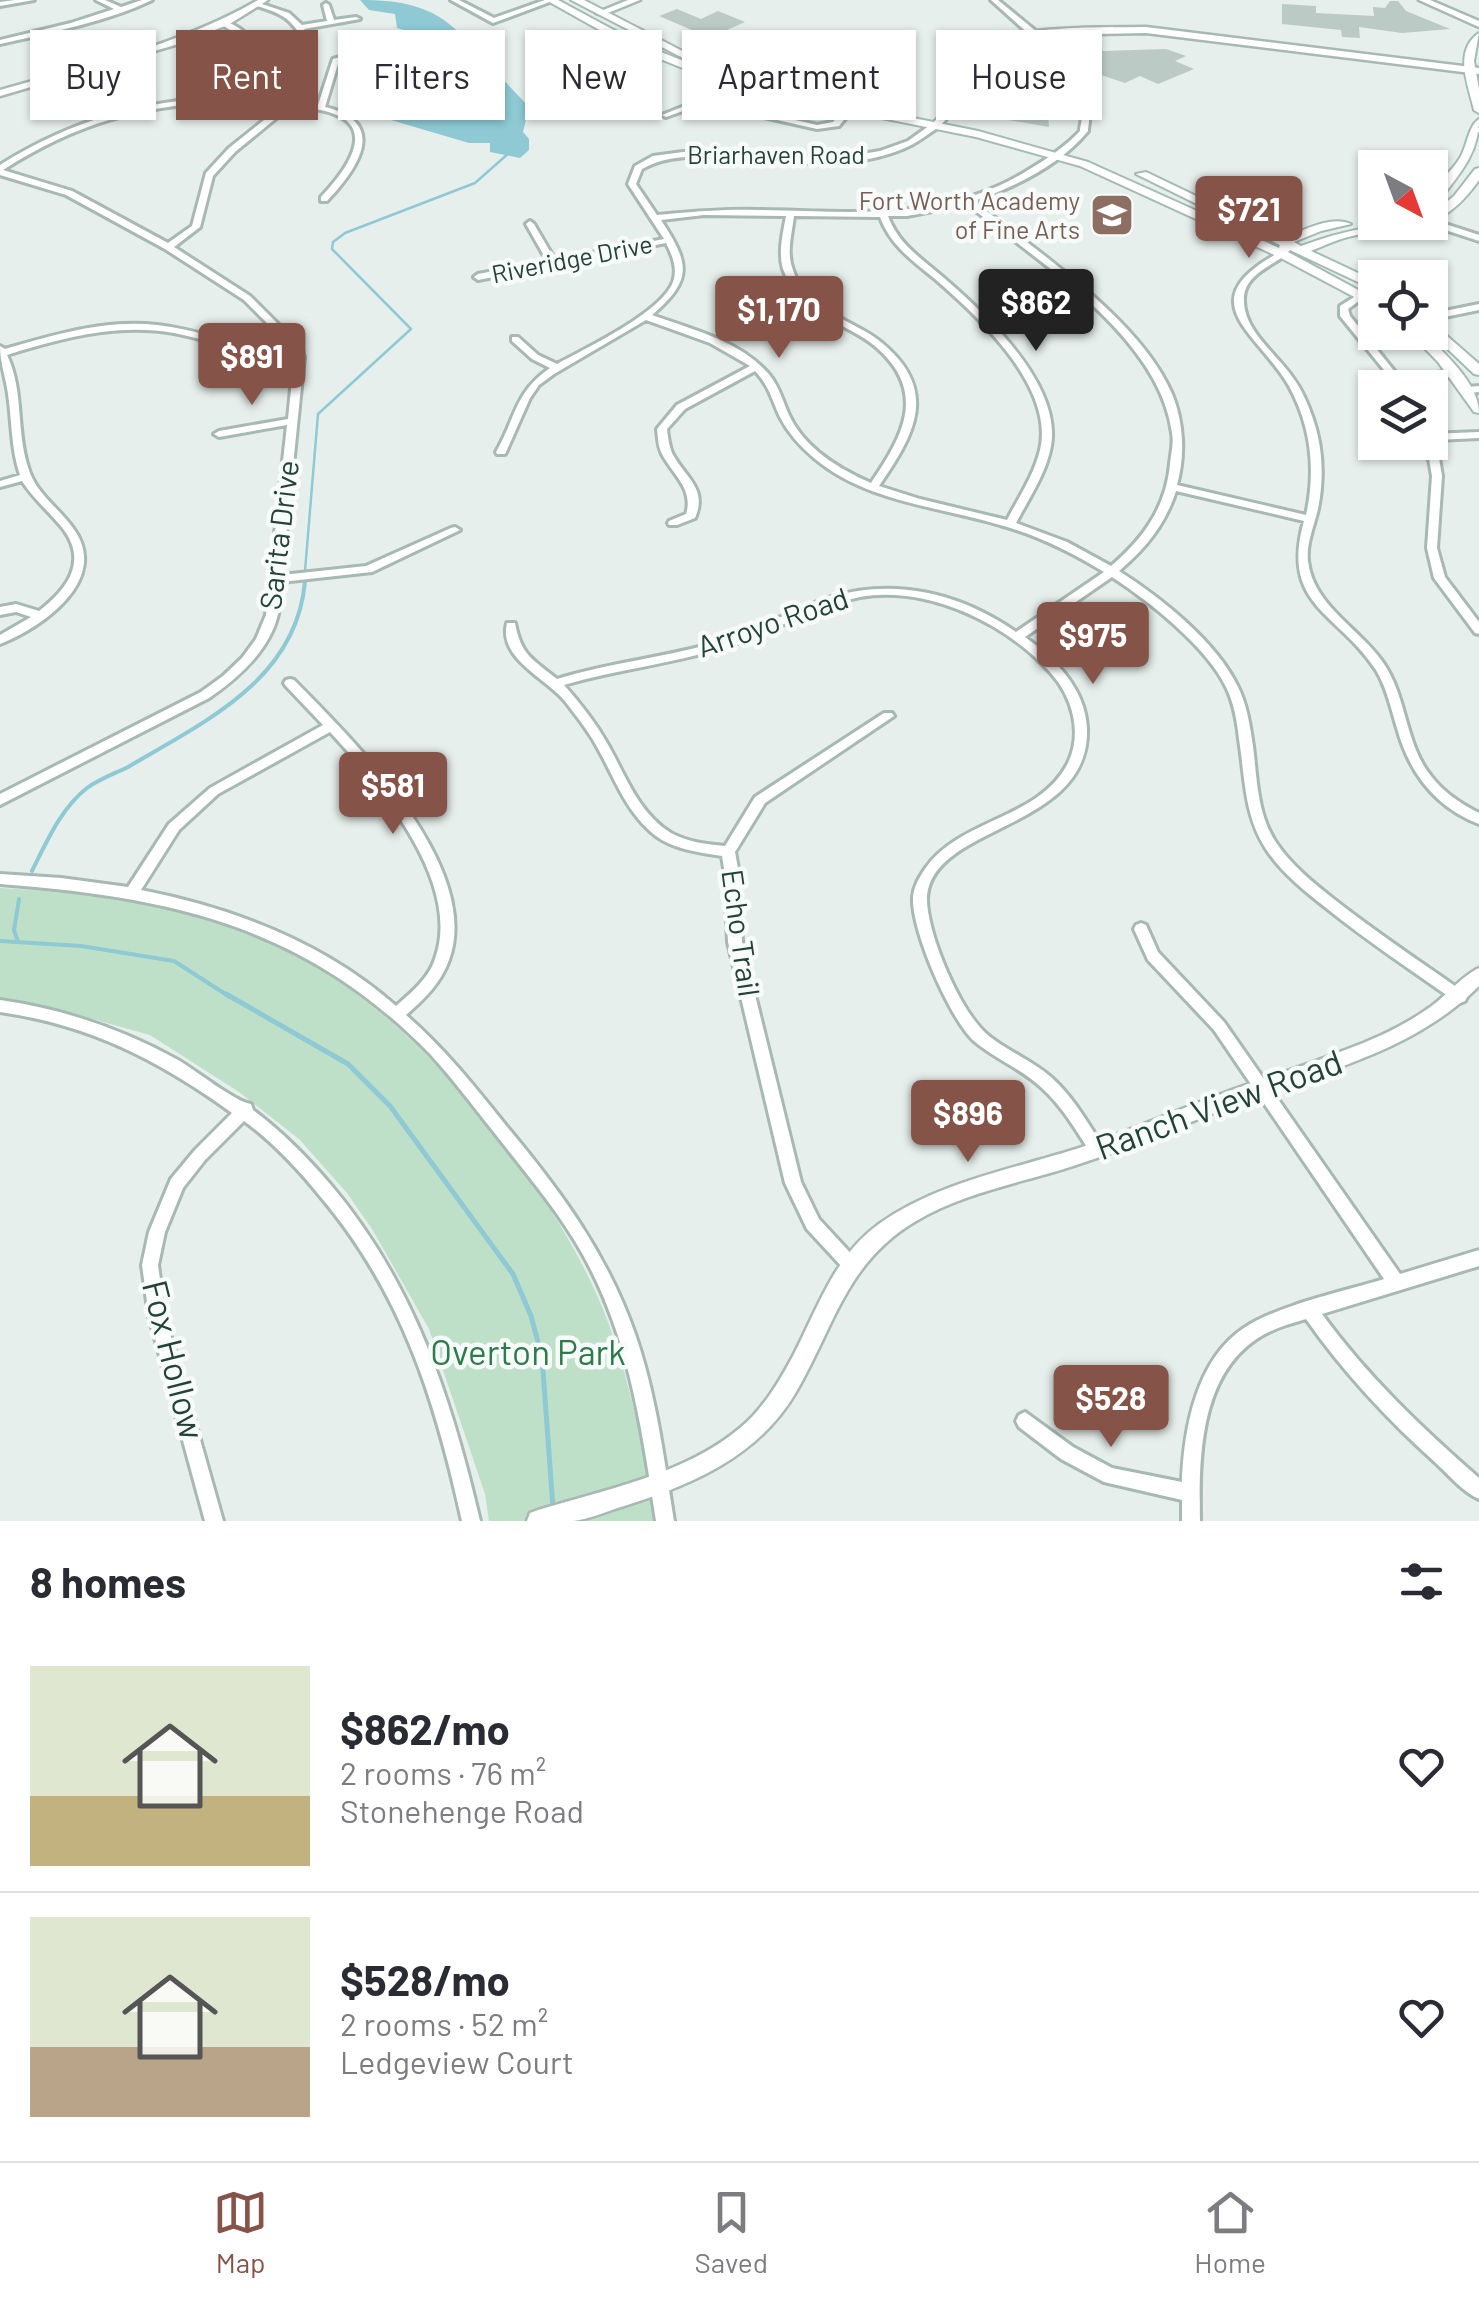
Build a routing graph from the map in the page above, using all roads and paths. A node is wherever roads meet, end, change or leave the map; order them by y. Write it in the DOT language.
graph roads {
  1 [pos="31,0"];
  2 [pos="99,0"];
  3 [pos="149,0"];
  4 [pos="454,0"];
  5 [pos="520,0"];
  6 [pos="551,0"];
  7 [pos="576,0"];
  8 [pos="636,0"];
  9 [pos="994,0"];
  10 [pos="1423,0"];
  11 [pos="1441,0"];
  12 [pos="260,2"];
  13 [pos="0,4"];
  14 [pos="326,5"];
  15 [pos="534,7"];
  16 [pos="122,10"];
  17 [pos="600,13"];
  18 [pos="1479,17"];
  19 [pos="356,19"];
  20 [pos="332,22"];
  21 [pos="225,23"];
  22 [pos="1479,24"];
  23 [pos="300,26"];
  24 [pos="238,30"];
  25 [pos="302,30"];
  26 [pos="1029,30"];
  27 [pos="1102,32"];
  28 [pos="1479,36"];
  29 [pos="0,42"];
  30 [pos="682,53"];
  31 [pos="337,59"];
  32 [pos="682,64"];
  33 [pos="1475,71"];
  34 [pos="0,93"];
  35 [pos="176,105"];
  36 [pos="318,107"];
  37 [pos="321,108"];
  38 [pos="682,109"];
  39 [pos="1479,110"];
  40 [pos="666,115"];
  41 [pos="916,116"];
  42 [pos="916,118"];
  43 [pos="269,120"];
  44 [pos="782,120"];
  45 [pos="839,120"];
  46 [pos="1086,120"];
  47 [pos="940,121"];
  48 [pos="1479,122"];
  49 [pos="1479,130"];
  50 [pos="1062,151"];
  51 [pos="0,171"];
  52 [pos="1479,171"];
  53 [pos="1448,183"];
  54 [pos="324,199"];
  55 [pos="970,202"];
  56 [pos="1448,208"];
  57 [pos="790,214"];
  58 [pos="884,216"];
  59 [pos="652,218"];
  60 [pos="1358,222"];
  61 [pos="530,224"];
  62 [pos="1448,227"];
  63 [pos="1358,232"];
  64 [pos="1479,238"];
  65 [pos="666,240"];
  66 [pos="168,247"];
  67 [pos="1285,248"];
  68 [pos="1304,250"];
  69 [pos="553,263"];
  70 [pos="478,277"];
  71 [pos="1358,277"];
  72 [pos="1358,293"];
  73 [pos="1358,297"];
  74 [pos="1479,306"];
  75 [pos="1448,315"];
  76 [pos="645,316"];
  77 [pos="1358,332"];
  78 [pos="515,339"];
  79 [pos="1448,339"];
  80 [pos="1373,350"];
  81 [pos="1432,350"];
  82 [pos="1,352"];
  83 [pos="299,357"];
  84 [pos="754,367"];
  85 [pos="557,368"];
  86 [pos="1479,371"];
  87 [pos="1455,374"];
  88 [pos="1474,390"];
  89 [pos="1479,409"];
  90 [pos="292,422"];
  91 [pos="219,434"];
  92 [pos="1479,434"];
  93 [pos="501,452"];
  94 [pos="25,477"];
  95 [pos="0,484"];
  96 [pos="874,486"];
  97 [pos="1171,488"];
  98 [pos="1310,520"];
  99 [pos="673,523"];
  100 [pos="1010,524"];
  101 [pos="456,530"];
  102 [pos="1109,572"];
  103 [pos="284,579"];
  104 [pos="0,611"];
  105 [pos="41,616"];
  106 [pos="512,626"];
  107 [pos="1479,630"];
  108 [pos="1018,636"];
  109 [pos="0,640"];
  110 [pos="558,683"];
  111 [pos="290,684"];
  112 [pos="888,716"];
  113 [pos="331,726"];
  114 [pos="0,800"];
  115 [pos="1479,820"];
  116 [pos="728,852"];
  117 [pos="0,879"];
  118 [pos="133,890"];
  119 [pos="1140,929"];
  120 [pos="1479,976"];
  121 [pos="1460,997"];
  122 [pos="0,1006"];
  123 [pos="396,1014"];
  124 [pos="1260,1087"];
  125 [pos="246,1109"];
  126 [pos="1097,1150"];
  127 [pos="1479,1258"];
  128 [pos="850,1264"];
  129 [pos="1396,1283"];
  130 [pos="1309,1310"];
  131 [pos="1024,1420"];
  132 [pos="658,1482"];
  133 [pos="1479,1490"];
  134 [pos="1190,1493"];
  135 [pos="214,1521"];
  136 [pos="472,1521"];
  137 [pos="538,1521"];
  138 [pos="665,1521"];
  139 [pos="1192,1521"];
  1 -- 13 [label="street"];
  2 -- 16 [label="street"];
  3 -- 16 [label="street"];
  4 -- 15 [label="street"];
  5 -- 15 [label="street"];
  6 -- 15 [label="street"];
  6 -- 32 [label="main road"];
  7 -- 17 [label="main road"];
  8 -- 17 [label="street"];
  9 -- 26 [label="street"];
  10 -- 22 [label="street"];
  11 -- 18 [label="street"];
  12 -- 21 [label="street"];
  12 -- 23 [label="street"];
  14 -- 20 [label="street"];
  16 -- 29 [label="street"];
  17 -- 30 [label="main road"];
  19 -- 20 [label="street"];
  20 -- 23 [label="street"];
  21 -- 24 [label="street"];
  21 -- 34 [label="street"];
  23 -- 25 [label="street"];
  27 -- 33 [label="street"];
  28 -- 33 [label="main road"];
  31 -- 37 [label="street"];
  33 -- 39 [label="main road"];
  35 -- 51 [label="street"];
  36 -- 37 [label="street"];
  37 -- 54 [label="street"];
  38 -- 40 [label="street"];
  41 -- 47 [label="main road"];
  42 -- 47 [label="main road"];
  43 -- 66 [label="street"];
  44 -- 45 [label="street"];
  46 -- 50 [label="street"];
  47 -- 50 [label="main road"];
  47 -- 59 [label="street, Briarhaven Road"];
  48 -- 49 [label="main road"];
  49 -- 53 [label="main road"];
  50 -- 55 [label="street"];
  50 -- 67 [label="main road"];
  51 -- 66 [label="street"];
  52 -- 56 [label="main road"];
  55 -- 58 [label="street"];
  55 -- 97 [label="street"];
  57 -- 58 [label="street"];
  57 -- 59 [label="street"];
  57 -- 96 [label="street"];
  58 -- 100 [label="street"];
  59 -- 65 [label="street, Briarhaven Road"];
  60 -- 67 [label="main road"];
  61 -- 69 [label="street"];
  62 -- 64 [label="street"];
  63 -- 68 [label="main road"];
  65 -- 69 [label="street, Riveridge Drive"];
  65 -- 76 [label="street, Briarhaven Road"];
  66 -- 83 [label="street"];
  67 -- 68 [label="main road"];
  67 -- 72 [label="main road"];
  67 -- 98 [label="street"];
  68 -- 71 [label="main road"];
  69 -- 70 [label="street, Riveridge Drive"];
  73 -- 77 [label="street"];
  74 -- 75 [label="street"];
  76 -- 84 [label="street"];
  76 -- 85 [label="street, Briarhaven Road"];
  78 -- 85 [label="street"];
  79 -- 86 [label="main road"];
  80 -- 87 [label="street"];
  81 -- 87 [label="main road"];
  82 -- 83 [label="street"];
  82 -- 94 [label="street"];
  83 -- 90 [label="street, Sarita Drive"];
  84 -- 96 [label="street"];
  84 -- 99 [label="street"];
  85 -- 93 [label="street, Briarhaven Road"];
  87 -- 88 [label="main road"];
  88 -- 89 [label="main road"];
  90 -- 91 [label="street"];
  90 -- 103 [label="street, Sarita Drive"];
  92 -- 107 [label="street"];
  94 -- 95 [label="street"];
  94 -- 105 [label="street"];
  96 -- 100 [label="street"];
  97 -- 98 [label="street"];
  97 -- 102 [label="street"];
  98 -- 115 [label="street"];
  100 -- 102 [label="street"];
  101 -- 103 [label="street"];
  102 -- 108 [label="street"];
  102 -- 121 [label="street"];
  103 -- 114 [label="street, Sarita Drive"];
  104 -- 105 [label="street"];
  105 -- 109 [label="street"];
  106 -- 110 [label="street"];
  108 -- 110 [label="street, Arroyo Road"];
  108 -- 126 [label="street, Arroyo Road"];
  110 -- 116 [label="street"];
  111 -- 113 [label="street"];
  112 -- 116 [label="street, Echo Trail"];
  113 -- 118 [label="street"];
  113 -- 123 [label="street"];
  116 -- 128 [label="street, Echo Trail"];
  117 -- 118 [label="street"];
  118 -- 123 [label="street"];
  119 -- 124 [label="street"];
  120 -- 121 [label="street, Ranch View Road"];
  121 -- 124 [label="street, Ranch View Road"];
  122 -- 125 [label="street"];
  123 -- 132 [label="street"];
  124 -- 126 [label="street, Ranch View Road"];
  124 -- 129 [label="street"];
  125 -- 135 [label="street, Fox Hollow"];
  125 -- 136 [label="street"];
  126 -- 128 [label="street, Ranch View Road"];
  127 -- 129 [label="street"];
  128 -- 132 [label="street, Ranch View Road"];
  129 -- 130 [label="street"];
  130 -- 133 [label="street"];
  130 -- 134 [label="street"];
  131 -- 134 [label="street"];
  132 -- 137 [label="street, Ranch View Road"];
  132 -- 138 [label="street"];
  134 -- 139 [label="street"];
}
